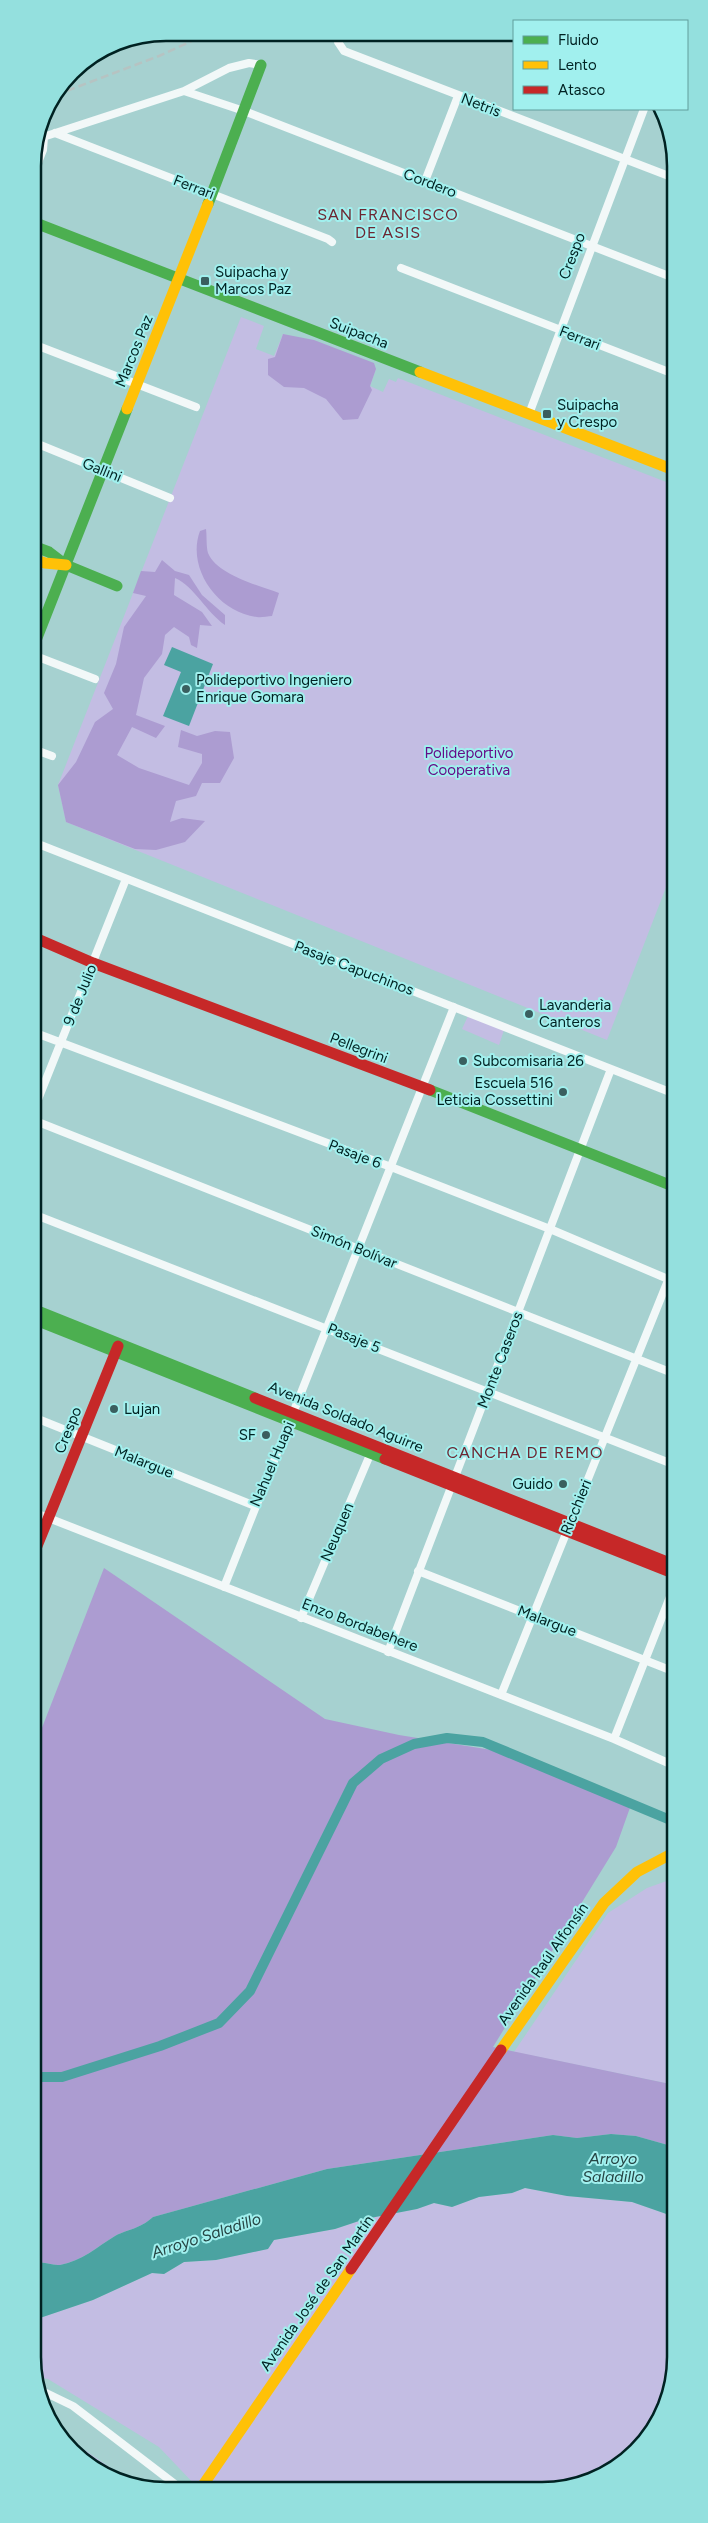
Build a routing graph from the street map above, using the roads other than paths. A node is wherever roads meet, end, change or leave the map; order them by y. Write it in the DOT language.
graph roads {
  1 [pos="338,42"];
  2 [pos="261,65"];
  3 [pos="184,91"];
  4 [pos="458,96"];
  5 [pos="644,110"];
  6 [pos="244,111"];
  7 [pos="55,133"];
  8 [pos="45,136"];
  9 [pos="625,159"];
  10 [pos="667,175"];
  11 [pos="425,181"];
  12 [pos="212,194"];
  13 [pos="42,226"];
  14 [pos="332,242"];
  15 [pos="592,246"];
  16 [pos="401,268"];
  17 [pos="667,275"];
  18 [pos="180,280"];
  19 [pos="560,330"];
  20 [pos="42,347"];
  21 [pos="667,371"];
  22 [pos="136,384"];
  23 [pos="196,407"];
  24 [pos="529,414"];
  25 [pos="42,446"];
  26 [pos="667,467"];
  27 [pos="103,470"];
  28 [pos="170,498"];
  29 [pos="42,549"];
  30 [pos="42,562"];
  31 [pos="66,565"];
  32 [pos="117,586"];
  33 [pos="42,626"];
  34 [pos="42,658"];
  35 [pos="95,679"];
  36 [pos="42,752"];
  37 [pos="52,756"];
  38 [pos="42,845"];
  39 [pos="126,879"];
  40 [pos="42,941"];
  41 [pos="93,963"];
  42 [pos="454,1007"];
  43 [pos="42,1035"];
  44 [pos="61,1043"];
  45 [pos="611,1069"];
  46 [pos="422,1087"];
  47 [pos="42,1091"];
  48 [pos="667,1091"];
  49 [pos="42,1123"];
  50 [pos="580,1150"];
  51 [pos="391,1167"];
  52 [pos="667,1184"];
  53 [pos="42,1217"];
  54 [pos="550,1229"];
  55 [pos="358,1249"];
  56 [pos="666,1279"];
  57 [pos="666,1291"];
  58 [pos="518,1312"];
  59 [pos="41,1313"];
  60 [pos="41,1322"];
  61 [pos="327,1327"];
  62 [pos="117,1347"];
  63 [pos="636,1359"];
  64 [pos="666,1371"];
  65 [pos="488,1391"];
  66 [pos="292,1417"];
  67 [pos="41,1421"];
  68 [pos="81,1437"];
  69 [pos="604,1437"];
  70 [pos="372,1449"];
  71 [pos="666,1462"];
  72 [pos="454,1482"];
  73 [pos="254,1506"];
  74 [pos="41,1515"];
  75 [pos="49,1518"];
  76 [pos="568,1527"];
  77 [pos="41,1536"];
  78 [pos="666,1562"];
  79 [pos="666,1570"];
  80 [pos="418,1571"];
  81 [pos="224,1587"];
  82 [pos="666,1606"];
  83 [pos="533,1616"];
  84 [pos="301,1618"];
  85 [pos="388,1652"];
  86 [pos="646,1659"];
  87 [pos="666,1668"];
  88 [pos="501,1695"];
  89 [pos="614,1740"];
  90 [pos="666,1762"];
  91 [pos="666,1857"];
  92 [pos="456,2114"];
  93 [pos="47,2394"];
  94 [pos="172,2482"];
  95 [pos="205,2482"];
  1 -- 4 [label="street, Netris"];
  2 -- 3 [label="street"];
  2 -- 6 [label="street, Marcos Paz"];
  3 -- 6 [label="street, Cordero"];
  3 -- 7 [label="street"];
  4 -- 9 [label="street, Netris"];
  4 -- 11 [label="street"];
  5 -- 9 [label="street, Crespo"];
  6 -- 11 [label="street, Cordero"];
  6 -- 12 [label="street, Marcos Paz"];
  7 -- 8 [label="street"];
  7 -- 12 [label="street, Ferrari"];
  9 -- 10 [label="street, Netris"];
  9 -- 15 [label="street, Crespo"];
  11 -- 15 [label="street, Cordero"];
  12 -- 14 [label="street, Ferrari"];
  12 -- 18 [label="street, Marcos Paz"];
  13 -- 18 [label="street, Suipacha"];
  15 -- 17 [label="street, Cordero"];
  15 -- 19 [label="street, Crespo"];
  16 -- 19 [label="street, Ferrari"];
  18 -- 22 [label="street, Marcos Paz"];
  18 -- 24 [label="street, Suipacha"];
  19 -- 21 [label="street, Ferrari"];
  19 -- 24 [label="street, Crespo"];
  20 -- 22 [label="street"];
  22 -- 23 [label="street"];
  22 -- 27 [label="street, Marcos Paz"];
  24 -- 26 [label="street, Suipacha"];
  25 -- 27 [label="street, Gallini"];
  27 -- 28 [label="street, Gallini"];
  27 -- 31 [label="street, Marcos Paz"];
  29 -- 31 [label="street"];
  30 -- 31 [label="street"];
  31 -- 32 [label="street"];
  31 -- 33 [label="street, Marcos Paz"];
  34 -- 35 [label="street"];
  36 -- 37 [label="street"];
  38 -- 39 [label="street, Pasaje Capuchinos"];
  39 -- 41 [label="street, 9 de Julio"];
  39 -- 42 [label="street, Pasaje Capuchinos"];
  40 -- 41 [label="street, Pellegrini"];
  41 -- 44 [label="street, 9 de Julio"];
  41 -- 46 [label="street, Pellegrini"];
  42 -- 45 [label="street, Pasaje Capuchinos"];
  42 -- 46 [label="street, Nahuel Huapi"];
  43 -- 44 [label="street, Pasaje 6"];
  44 -- 47 [label="street, 9 de Julio"];
  44 -- 51 [label="street, Pasaje 6"];
  45 -- 48 [label="street, Pasaje Capuchinos"];
  45 -- 50 [label="street, Monte Caseros"];
  46 -- 50 [label="street, Pellegrini"];
  46 -- 51 [label="street, Nahuel Huapi"];
  49 -- 55 [label="street, Simón Bolívar"];
  50 -- 52 [label="street, Pellegrini"];
  50 -- 54 [label="street, Monte Caseros"];
  51 -- 54 [label="street, Pasaje 6"];
  51 -- 55 [label="street, Nahuel Huapi"];
  53 -- 61 [label="street, Pasaje 5"];
  54 -- 56 [label="street, Pasaje 6"];
  54 -- 58 [label="street, Monte Caseros"];
  55 -- 58 [label="street, Simón Bolívar"];
  55 -- 61 [label="street, Nahuel Huapi"];
  57 -- 63 [label="street, Ricchieri"];
  58 -- 63 [label="street, Simón Bolívar"];
  58 -- 65 [label="street, Monte Caseros"];
  59 -- 62 [label="street, Avenida Soldado Aguirre"];
  60 -- 62 [label="street, Avenida Soldado Aguirre"];
  61 -- 65 [label="street, Pasaje 5"];
  61 -- 66 [label="street, Nahuel Huapi"];
  62 -- 66 [label="street, Avenida Soldado Aguirre"];
  62 -- 68 [label="street, Crespo"];
  63 -- 64 [label="street, Simón Bolívar"];
  63 -- 69 [label="street, Ricchieri"];
  65 -- 69 [label="street, Pasaje 5"];
  65 -- 72 [label="street, Monte Caseros"];
  66 -- 70 [label="street, Avenida Soldado Aguirre"];
  66 -- 73 [label="street, Nahuel Huapi"];
  67 -- 68 [label="street, Malargue"];
  68 -- 73 [label="street, Malargue"];
  68 -- 75 [label="street, Crespo"];
  69 -- 71 [label="street, Pasaje 5"];
  69 -- 76 [label="street, Ricchieri"];
  70 -- 72 [label="street, Avenida Soldado Aguirre"];
  70 -- 84 [label="street, Neuquen"];
  72 -- 76 [label="street, Avenida Soldado Aguirre"];
  72 -- 80 [label="street, Monte Caseros"];
  73 -- 81 [label="street, Nahuel Huapi"];
  74 -- 75 [label="street, Enzo Bordabehere"];
  75 -- 77 [label="street, Crespo"];
  75 -- 81 [label="street, Enzo Bordabehere"];
  76 -- 78 [label="street, Avenida Soldado Aguirre"];
  76 -- 79 [label="street, Avenida Soldado Aguirre"];
  76 -- 83 [label="street, Ricchieri"];
  80 -- 83 [label="street, Malargue"];
  80 -- 85 [label="street, Monte Caseros"];
  81 -- 84 [label="street, Enzo Bordabehere"];
  82 -- 86 [label="street"];
  83 -- 86 [label="street, Malargue"];
  83 -- 88 [label="street, Ricchieri"];
  84 -- 85 [label="street, Enzo Bordabehere"];
  85 -- 88 [label="street, Enzo Bordabehere"];
  86 -- 87 [label="street, Malargue"];
  86 -- 89 [label="street"];
  88 -- 89 [label="street, Enzo Bordabehere"];
  89 -- 90 [label="street, Enzo Bordabehere"];
  91 -- 92 [label="street, Avenida Raúl Alfonsín"];
  92 -- 95 [label="street, Avenida José de San Martín"];
  93 -- 94 [label="street"];
}
